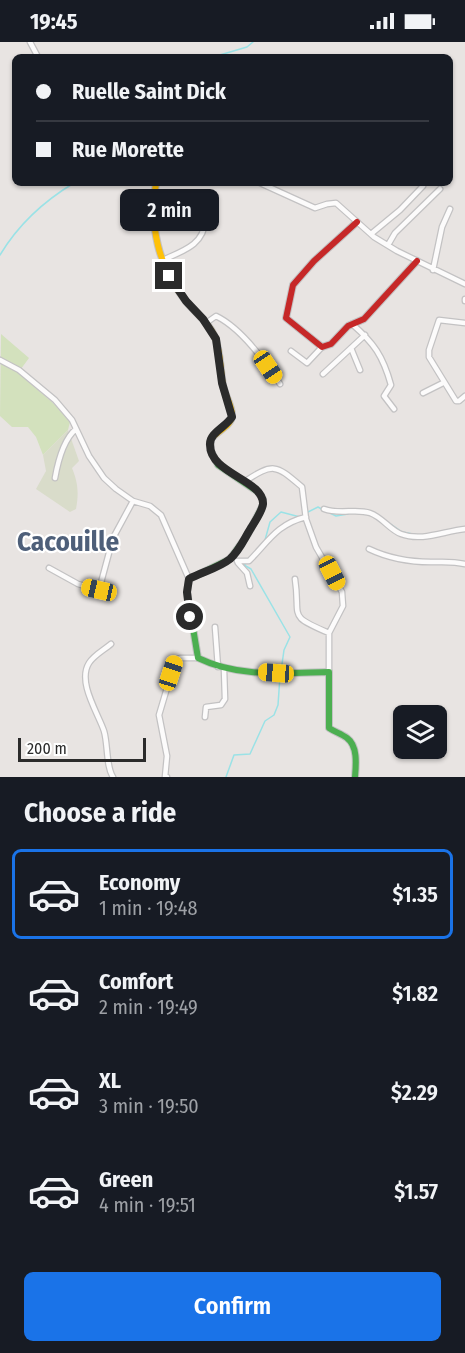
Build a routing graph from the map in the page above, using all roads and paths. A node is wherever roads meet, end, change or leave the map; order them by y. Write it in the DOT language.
graph roads {
  1 [pos="155,186"];
  2 [pos="267,186"];
  3 [pos="423,186"];
  4 [pos="440,189"];
  5 [pos="450,209"];
  6 [pos="205,221"];
  7 [pos="357,222"];
  8 [pos="371,234"];
  9 [pos="388,245"];
  10 [pos="163,260"];
  11 [pos="417,261"];
  12 [pos="433,270"];
  13 [pos="465,284"];
  14 [pos="206,323"];
  15 [pos="465,323"];
  16 [pos="352,324"];
  17 [pos="365,335"];
  18 [pos="322,347"];
  19 [pos="351,348"];
  20 [pos="291,351"];
  21 [pos="0,360"];
  22 [pos="360,370"];
  23 [pos="323,374"];
  24 [pos="444,383"];
  25 [pos="280,384"];
  26 [pos="423,393"];
  27 [pos="465,396"];
  28 [pos="394,409"];
  29 [pos="76,429"];
  30 [pos="55,478"];
  31 [pos="244,482"];
  32 [pos="133,501"];
  33 [pos="324,509"];
  34 [pos="306,517"];
  35 [pos="465,529"];
  36 [pos="369,549"];
  37 [pos="234,559"];
  38 [pos="465,564"];
  39 [pos="49,568"];
  40 [pos="189,579"];
  41 [pos="295,579"];
  42 [pos="250,586"];
  43 [pos="215,627"];
  44 [pos="329,633"];
  45 [pos="111,644"];
  46 [pos="198,658"];
  47 [pos="221,668"];
  48 [pos="329,672"];
  49 [pos="205,717"];
  50 [pos="113,777"];
  51 [pos="166,777"];
  52 [pos="355,777"];
  1 -- 10 [label="street"];
  2 -- 7 [label="street"];
  3 -- 8 [label="street"];
  4 -- 9 [label="street"];
  5 -- 12 [label="street"];
  6 -- 10 [label="street"];
  7 -- 8 [label="street"];
  7 -- 18 [label="street"];
  8 -- 9 [label="street"];
  9 -- 11 [label="street"];
  10 -- 14 [label="street"];
  11 -- 12 [label="street"];
  11 -- 16 [label="street"];
  12 -- 13 [label="street"];
  14 -- 25 [label="street"];
  14 -- 31 [label="street"];
  15 -- 24 [label="street"];
  16 -- 17 [label="street"];
  16 -- 18 [label="street"];
  17 -- 19 [label="street"];
  17 -- 28 [label="street"];
  18 -- 20 [label="street"];
  19 -- 22 [label="street"];
  19 -- 23 [label="street"];
  21 -- 29 [label="street"];
  24 -- 26 [label="street"];
  24 -- 27 [label="street"];
  29 -- 30 [label="street"];
  29 -- 32 [label="street"];
  31 -- 34 [label="street"];
  31 -- 37 [label="street"];
  32 -- 39 [label="street"];
  32 -- 40 [label="street"];
  33 -- 35 [label="street"];
  34 -- 37 [label="street"];
  34 -- 44 [label="street"];
  36 -- 38 [label="street"];
  37 -- 40 [label="street"];
  37 -- 42 [label="street"];
  40 -- 46 [label="street"];
  41 -- 44 [label="street"];
  43 -- 47 [label="street"];
  44 -- 48 [label="street"];
  45 -- 50 [label="street"];
  46 -- 47 [label="street"];
  46 -- 51 [label="street"];
  47 -- 48 [label="street"];
  47 -- 49 [label="street"];
  48 -- 52 [label="street"];
}
